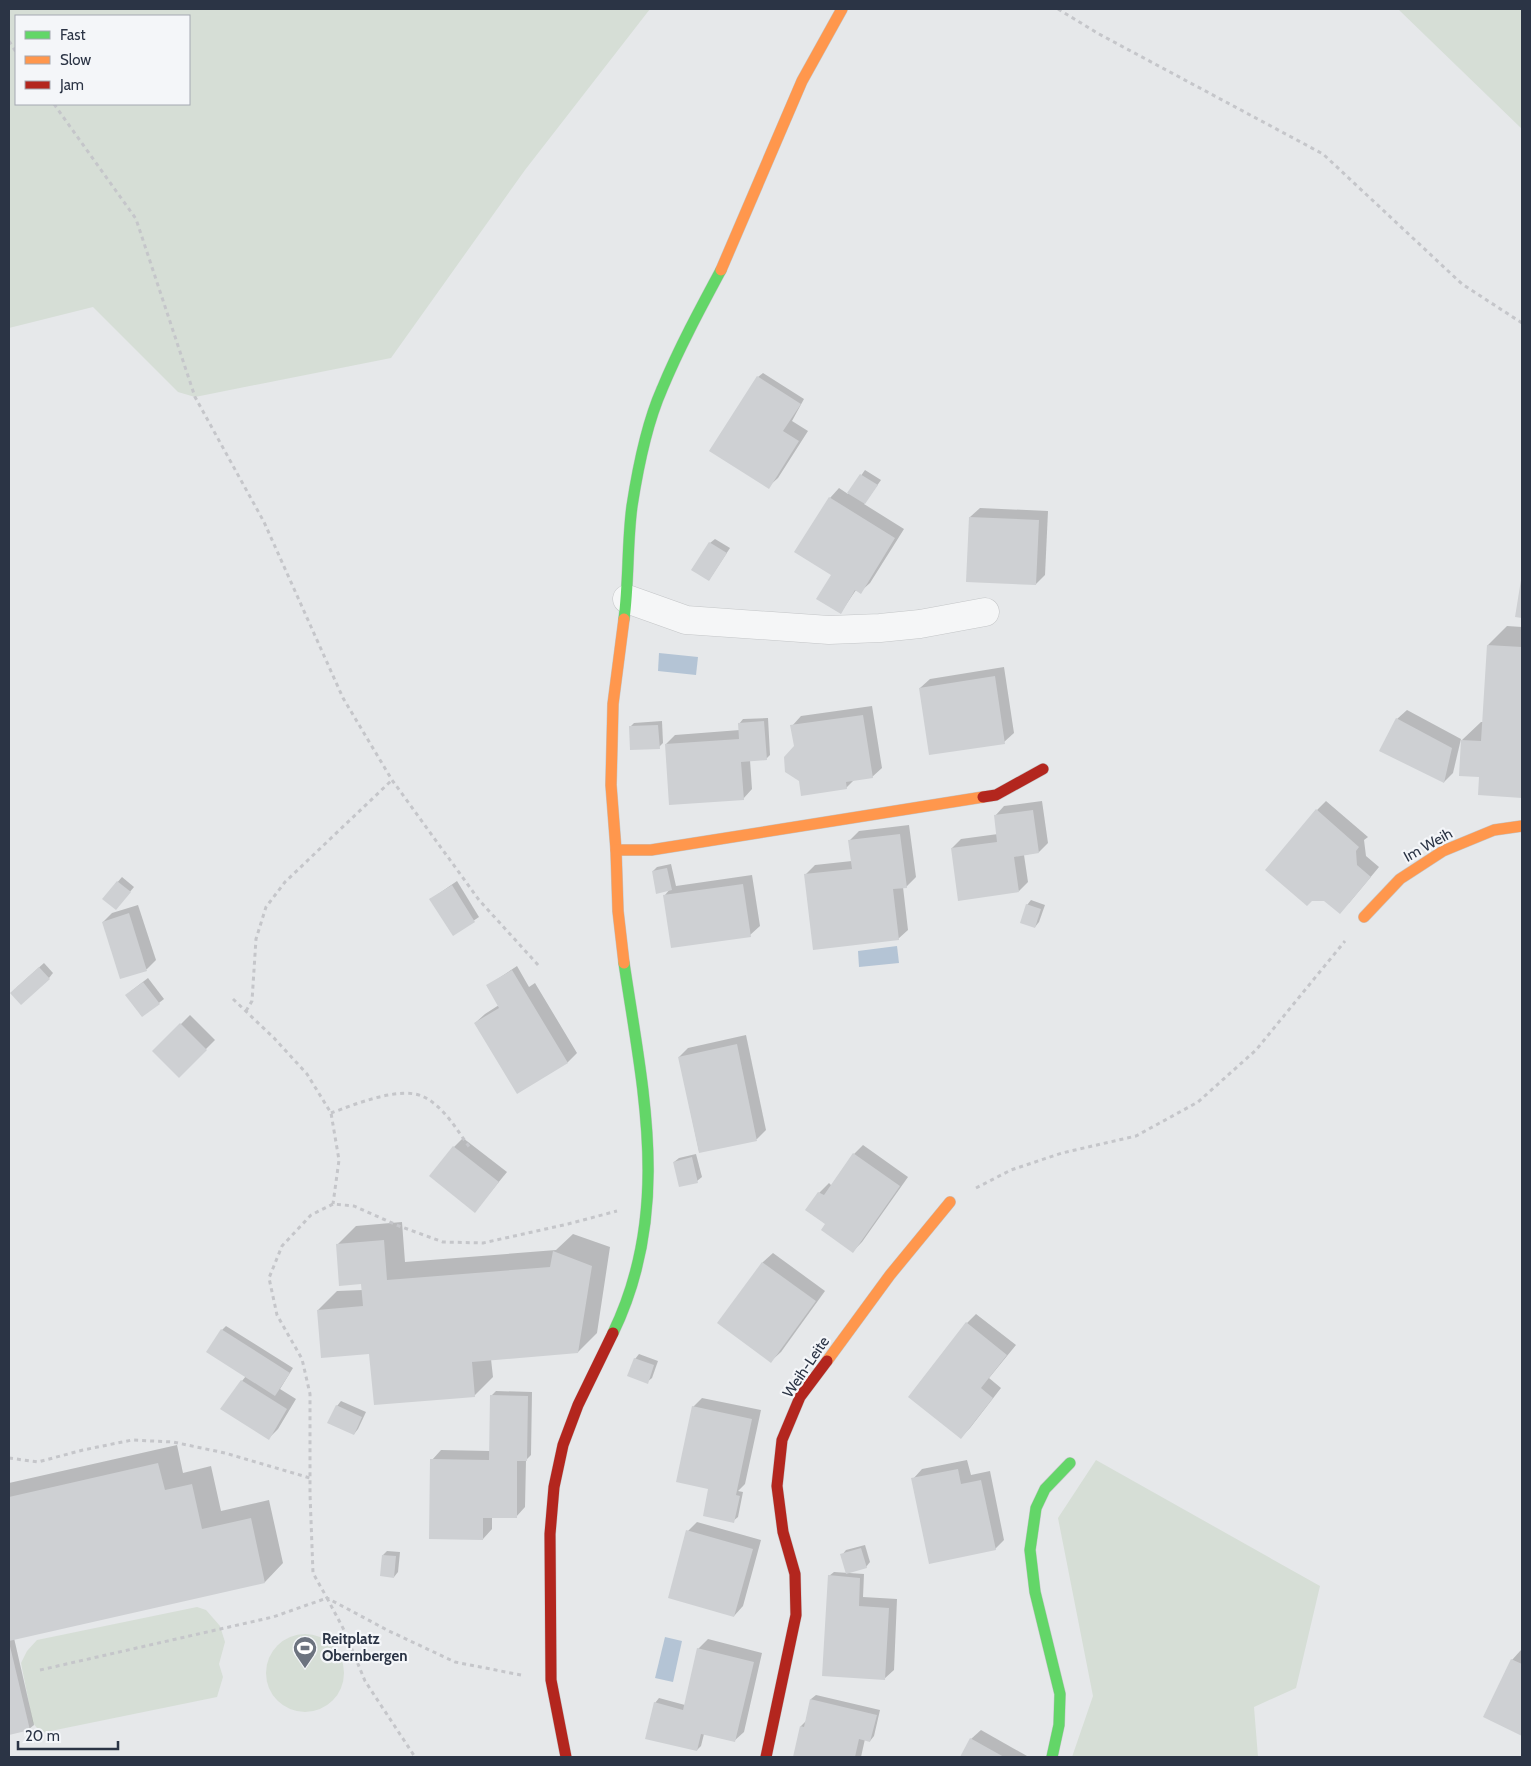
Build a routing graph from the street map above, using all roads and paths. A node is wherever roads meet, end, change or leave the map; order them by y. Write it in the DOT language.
graph roads {
  1 [pos="842,9"];
  2 [pos="1058,9"];
  3 [pos="55,105"];
  4 [pos="1522,323"];
  5 [pos="627,599"];
  6 [pos="985,612"];
  7 [pos="1043,769"];
  8 [pos="392,780"];
  9 [pos="1522,826"];
  10 [pos="616,850"];
  11 [pos="1364,917"];
  12 [pos="539,966"];
  13 [pos="233,999"];
  14 [pos="246,1011"];
  15 [pos="330,1113"];
  16 [pos="470,1148"];
  17 [pos="950,1202"];
  18 [pos="334,1204"];
  19 [pos="648,1208"];
  20 [pos="9,1458"];
  21 [pos="1070,1463"];
  22 [pos="310,1478"];
  23 [pos="327,1598"];
  24 [pos="40,1670"];
  25 [pos="551,1680"];
  26 [pos="415,1757"];
  27 [pos="566,1757"];
  28 [pos="766,1757"];
  29 [pos="1052,1757"];
  1 -- 5 [label="street"];
  2 -- 4 [label="path"];
  3 -- 8 [label="path"];
  5 -- 6 [label="street"];
  5 -- 10 [label="street"];
  7 -- 10 [label="street"];
  8 -- 12 [label="path"];
  8 -- 14 [label="path"];
  9 -- 11 [label="street, Im Weih"];
  10 -- 19 [label="street"];
  11 -- 17 [label="path"];
  13 -- 14 [label="path"];
  14 -- 15 [label="path"];
  15 -- 16 [label="path"];
  15 -- 18 [label="path"];
  17 -- 28 [label="street, Weih-Leite"];
  18 -- 19 [label="path"];
  18 -- 22 [label="path"];
  19 -- 25 [label="street"];
  20 -- 22 [label="path"];
  21 -- 29 [label="street"];
  22 -- 23 [label="path"];
  23 -- 24 [label="path"];
  23 -- 25 [label="path"];
  23 -- 26 [label="path"];
  25 -- 27 [label="street"];
}
